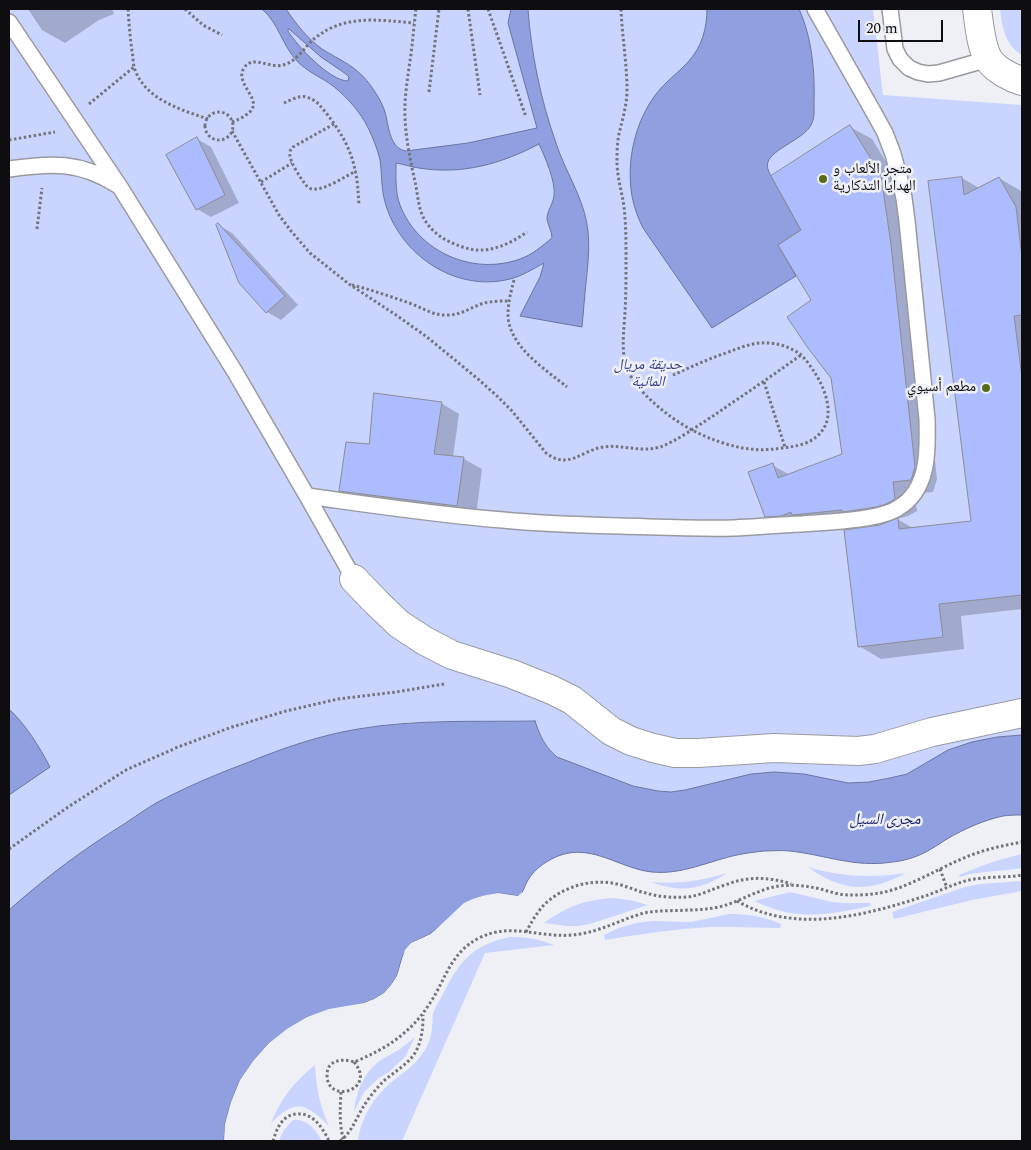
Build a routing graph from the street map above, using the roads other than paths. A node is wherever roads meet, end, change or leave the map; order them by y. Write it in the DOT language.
graph roads {
  1 [pos="815,9"];
  2 [pos="890,9"];
  3 [pos="977,9"];
  4 [pos="9,22"];
  5 [pos="988,59"];
  6 [pos="1022,81"];
  7 [pos="9,169"];
  8 [pos="120,187"];
  9 [pos="307,496"];
  10 [pos="354,579"];
  11 [pos="1022,712"];
  1 -- 9 [label="lane"];
  2 -- 5 [label="lane"];
  3 -- 5 [label="street"];
  4 -- 8 [label="lane"];
  5 -- 6 [label="street"];
  7 -- 8 [label="lane"];
  8 -- 9 [label="lane"];
  9 -- 10 [label="lane"];
  10 -- 11 [label="street"];
}
